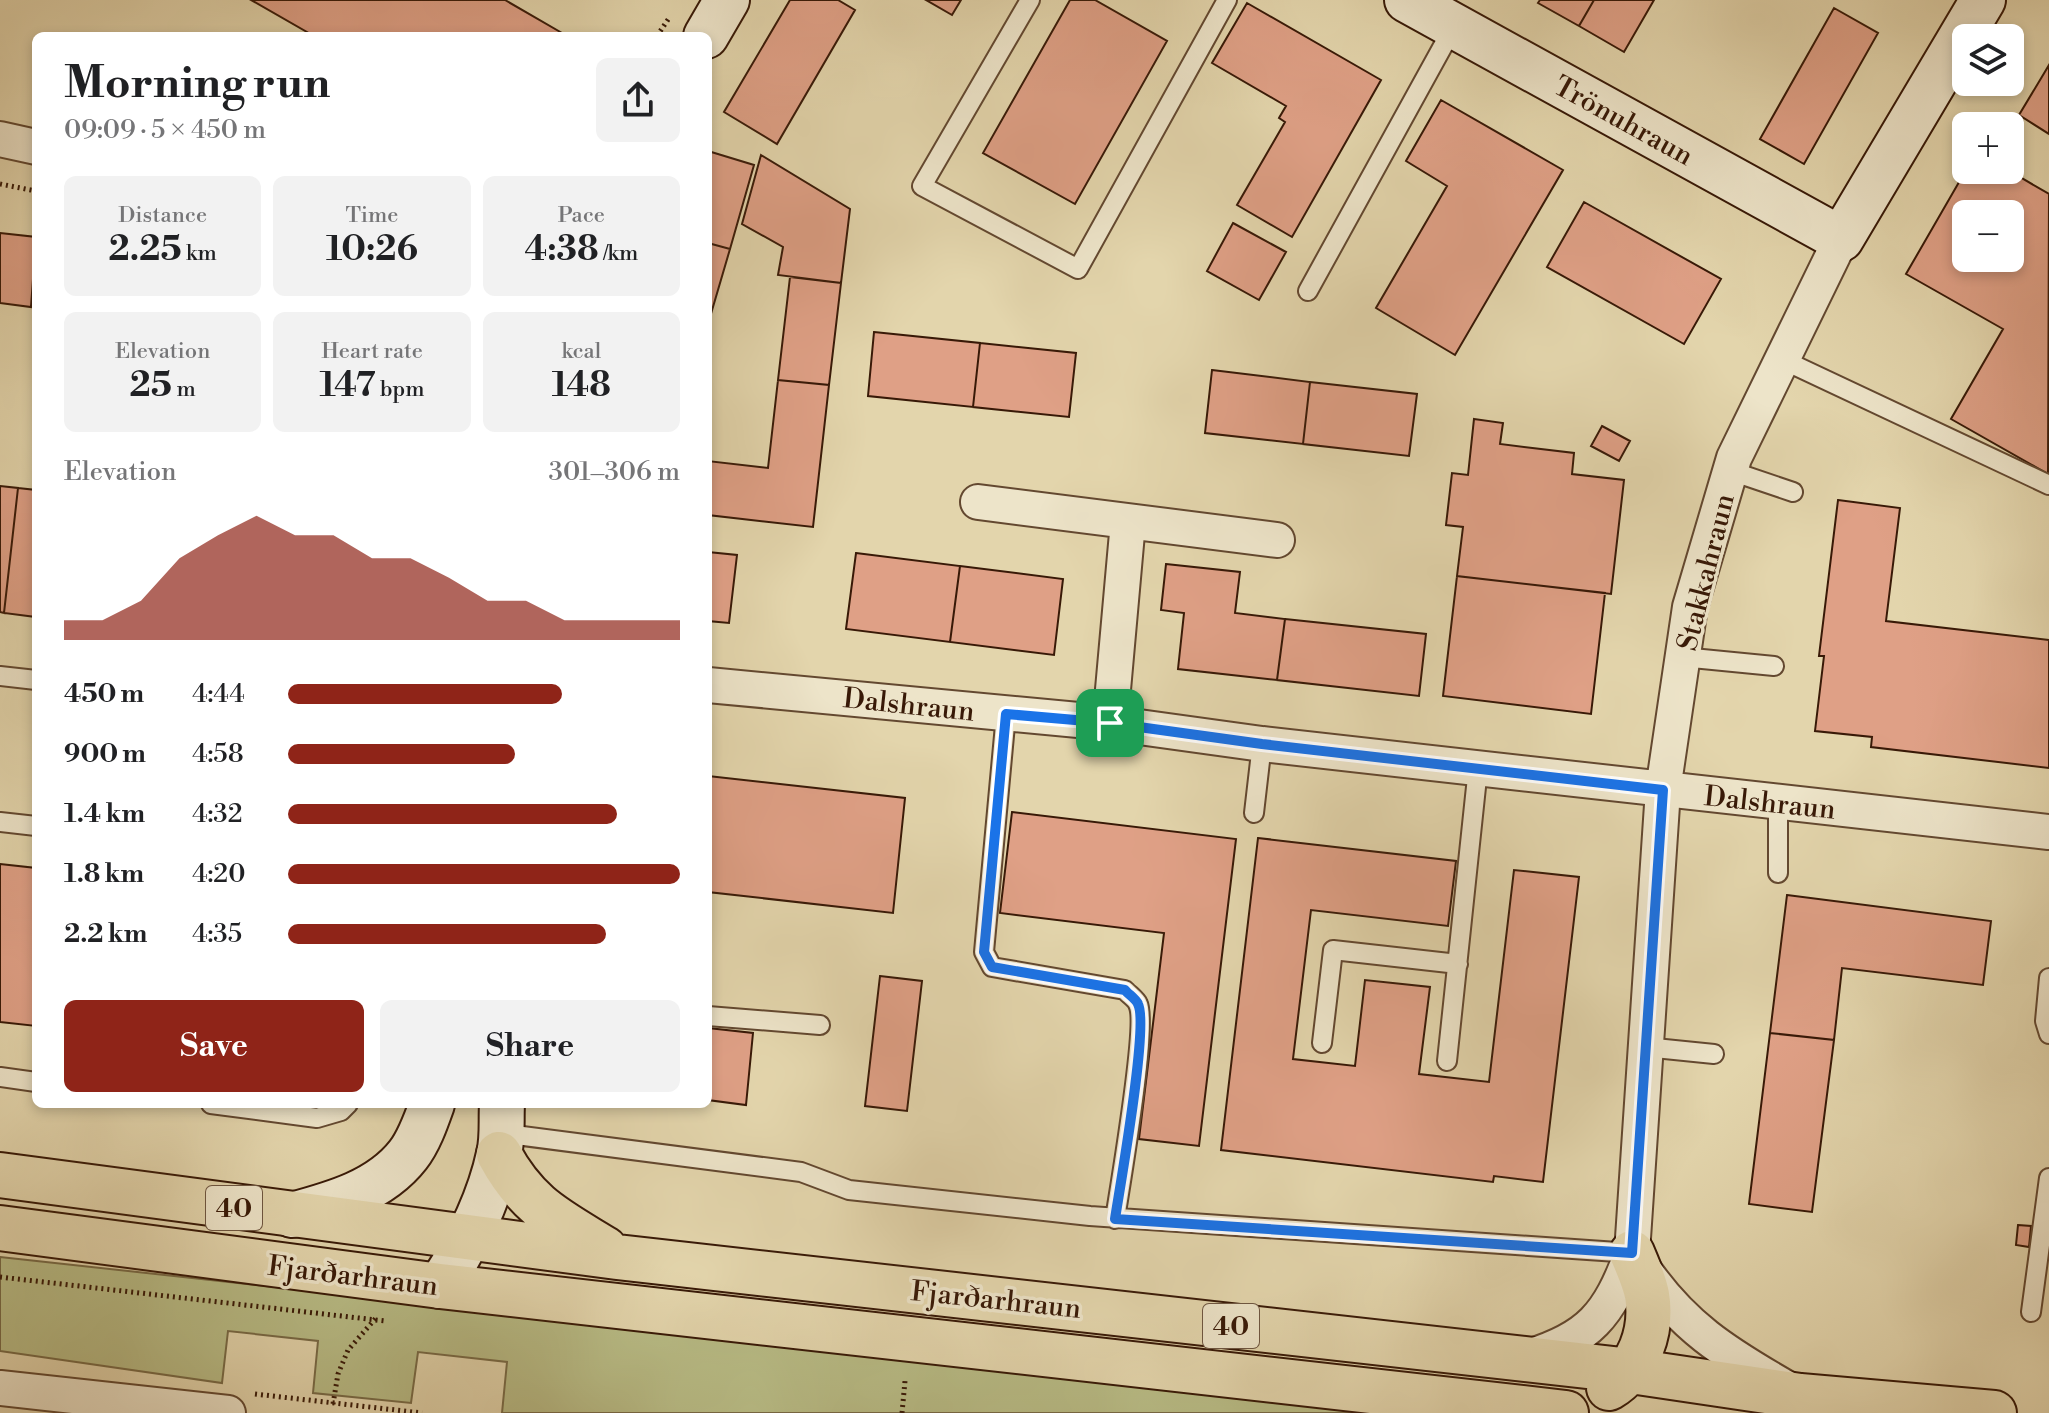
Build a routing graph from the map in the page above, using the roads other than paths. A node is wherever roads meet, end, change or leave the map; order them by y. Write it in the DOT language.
graph roads {
  1 [pos="1030,0"];
  2 [pos="1227,0"];
  3 [pos="1983,0"];
  4 [pos="1440,12"];
  5 [pos="0,139"];
  6 [pos="32,146"];
  7 [pos="1841,239"];
  8 [pos="1308,291"];
  9 [pos="1781,359"];
  10 [pos="1731,471"];
  11 [pos="2049,485"];
  12 [pos="1793,492"];
  13 [pos="978,502"];
  14 [pos="1128,522"];
  15 [pos="1277,540"];
  16 [pos="1682,657"];
  17 [pos="1774,666"];
  18 [pos="0,676"];
  19 [pos="32,680"];
  20 [pos="712,685"];
  21 [pos="1006,714"];
  22 [pos="1110,723"];
  23 [pos="1262,744"];
  24 [pos="1478,768"];
  25 [pos="1663,790"];
  26 [pos="1778,802"];
  27 [pos="1254,813"];
  28 [pos="0,822"];
  29 [pos="32,826"];
  30 [pos="2049,832"];
  31 [pos="1778,873"];
  32 [pos="1458,964"];
  33 [pos="2049,978"];
  34 [pos="712,1016"];
  35 [pos="820,1025"];
  36 [pos="2049,1034"];
  37 [pos="1322,1043"];
  38 [pos="1645,1047"];
  39 [pos="1714,1054"];
  40 [pos="1447,1061"];
  41 [pos="0,1077"];
  42 [pos="32,1081"];
  43 [pos="241,1108"];
  44 [pos="344,1108"];
  45 [pos="430,1108"];
  46 [pos="496,1126"];
  47 [pos="0,1175"];
  48 [pos="2049,1178"];
  49 [pos="290,1215"];
  50 [pos="1115,1219"];
  51 [pos="0,1228"];
  52 [pos="469,1237"];
  53 [pos="1632,1253"];
  54 [pos="617,1257"];
  55 [pos="440,1286"];
  56 [pos="2031,1312"];
  57 [pos="1521,1359"];
  58 [pos="1631,1371"];
  59 [pos="0,1388"];
  60 [pos="1800,1396"];
  61 [pos="1500,1406"];
  62 [pos="228,1413"];
  63 [pos="1566,1413"];
  64 [pos="1994,1413"];
  1 -- 2 [label="lane"];
  3 -- 7 [label="street, Stakkahraun"];
  4 -- 7 [label="street, Trönuhraun"];
  4 -- 8 [label="lane"];
  5 -- 6 [label="street"];
  7 -- 9 [label="street, Stakkahraun"];
  9 -- 10 [label="street, Stakkahraun"];
  9 -- 11 [label="lane"];
  10 -- 12 [label="lane"];
  10 -- 16 [label="street, Stakkahraun"];
  13 -- 14 [label="street"];
  14 -- 15 [label="street"];
  14 -- 22 [label="street"];
  16 -- 17 [label="lane"];
  16 -- 25 [label="street, Stakkahraun"];
  18 -- 19 [label="lane"];
  20 -- 21 [label="street, Dalshraun"];
  21 -- 22 [label="street, Dalshraun"];
  21 -- 50 [label="lane"];
  22 -- 23 [label="street, Dalshraun"];
  23 -- 24 [label="street, Dalshraun"];
  23 -- 27 [label="lane"];
  24 -- 25 [label="street, Dalshraun"];
  24 -- 32 [label="lane"];
  25 -- 26 [label="street, Dalshraun"];
  25 -- 38 [label="street, Stakkahraun"];
  26 -- 30 [label="street, Dalshraun"];
  26 -- 31 [label="lane"];
  28 -- 29 [label="lane"];
  32 -- 37 [label="lane"];
  32 -- 40 [label="lane"];
  33 -- 36 [label="lane"];
  34 -- 35 [label="lane"];
  38 -- 39 [label="lane"];
  38 -- 53 [label="street, Stakkahraun"];
  41 -- 42 [label="lane"];
  43 -- 44 [label="lane"];
  45 -- 49 [label="street"];
  46 -- 50 [label="lane"];
  46 -- 52 [label="street"];
  46 -- 54 [label="main road"];
  47 -- 49 [label="main road, Fjarðarhraun / 40"];
  48 -- 56 [label="lane"];
  49 -- 52 [label="main road, Fjarðarhraun / 40"];
  50 -- 53 [label="lane"];
  51 -- 55 [label="main road, Fjarðarhraun / 40"];
  52 -- 54 [label="main road, Fjarðarhraun / 40"];
  52 -- 55 [label="street"];
  53 -- 57 [label="street, Stakkahraun"];
  53 -- 58 [label="main road"];
  53 -- 60 [label="street"];
  54 -- 57 [label="main road, Fjarðarhraun / 40"];
  55 -- 61 [label="main road, Fjarðarhraun / 40"];
  57 -- 58 [label="main road, Fjarðarhraun / 40"];
  58 -- 60 [label="main road, Fjarðarhraun / 40"];
  58 -- 61 [label="main road"];
  59 -- 62 [label="street"];
  60 -- 64 [label="main road, Fjarðarhraun / 40"];
  61 -- 63 [label="main road, Fjarðarhraun / 40"];
}
